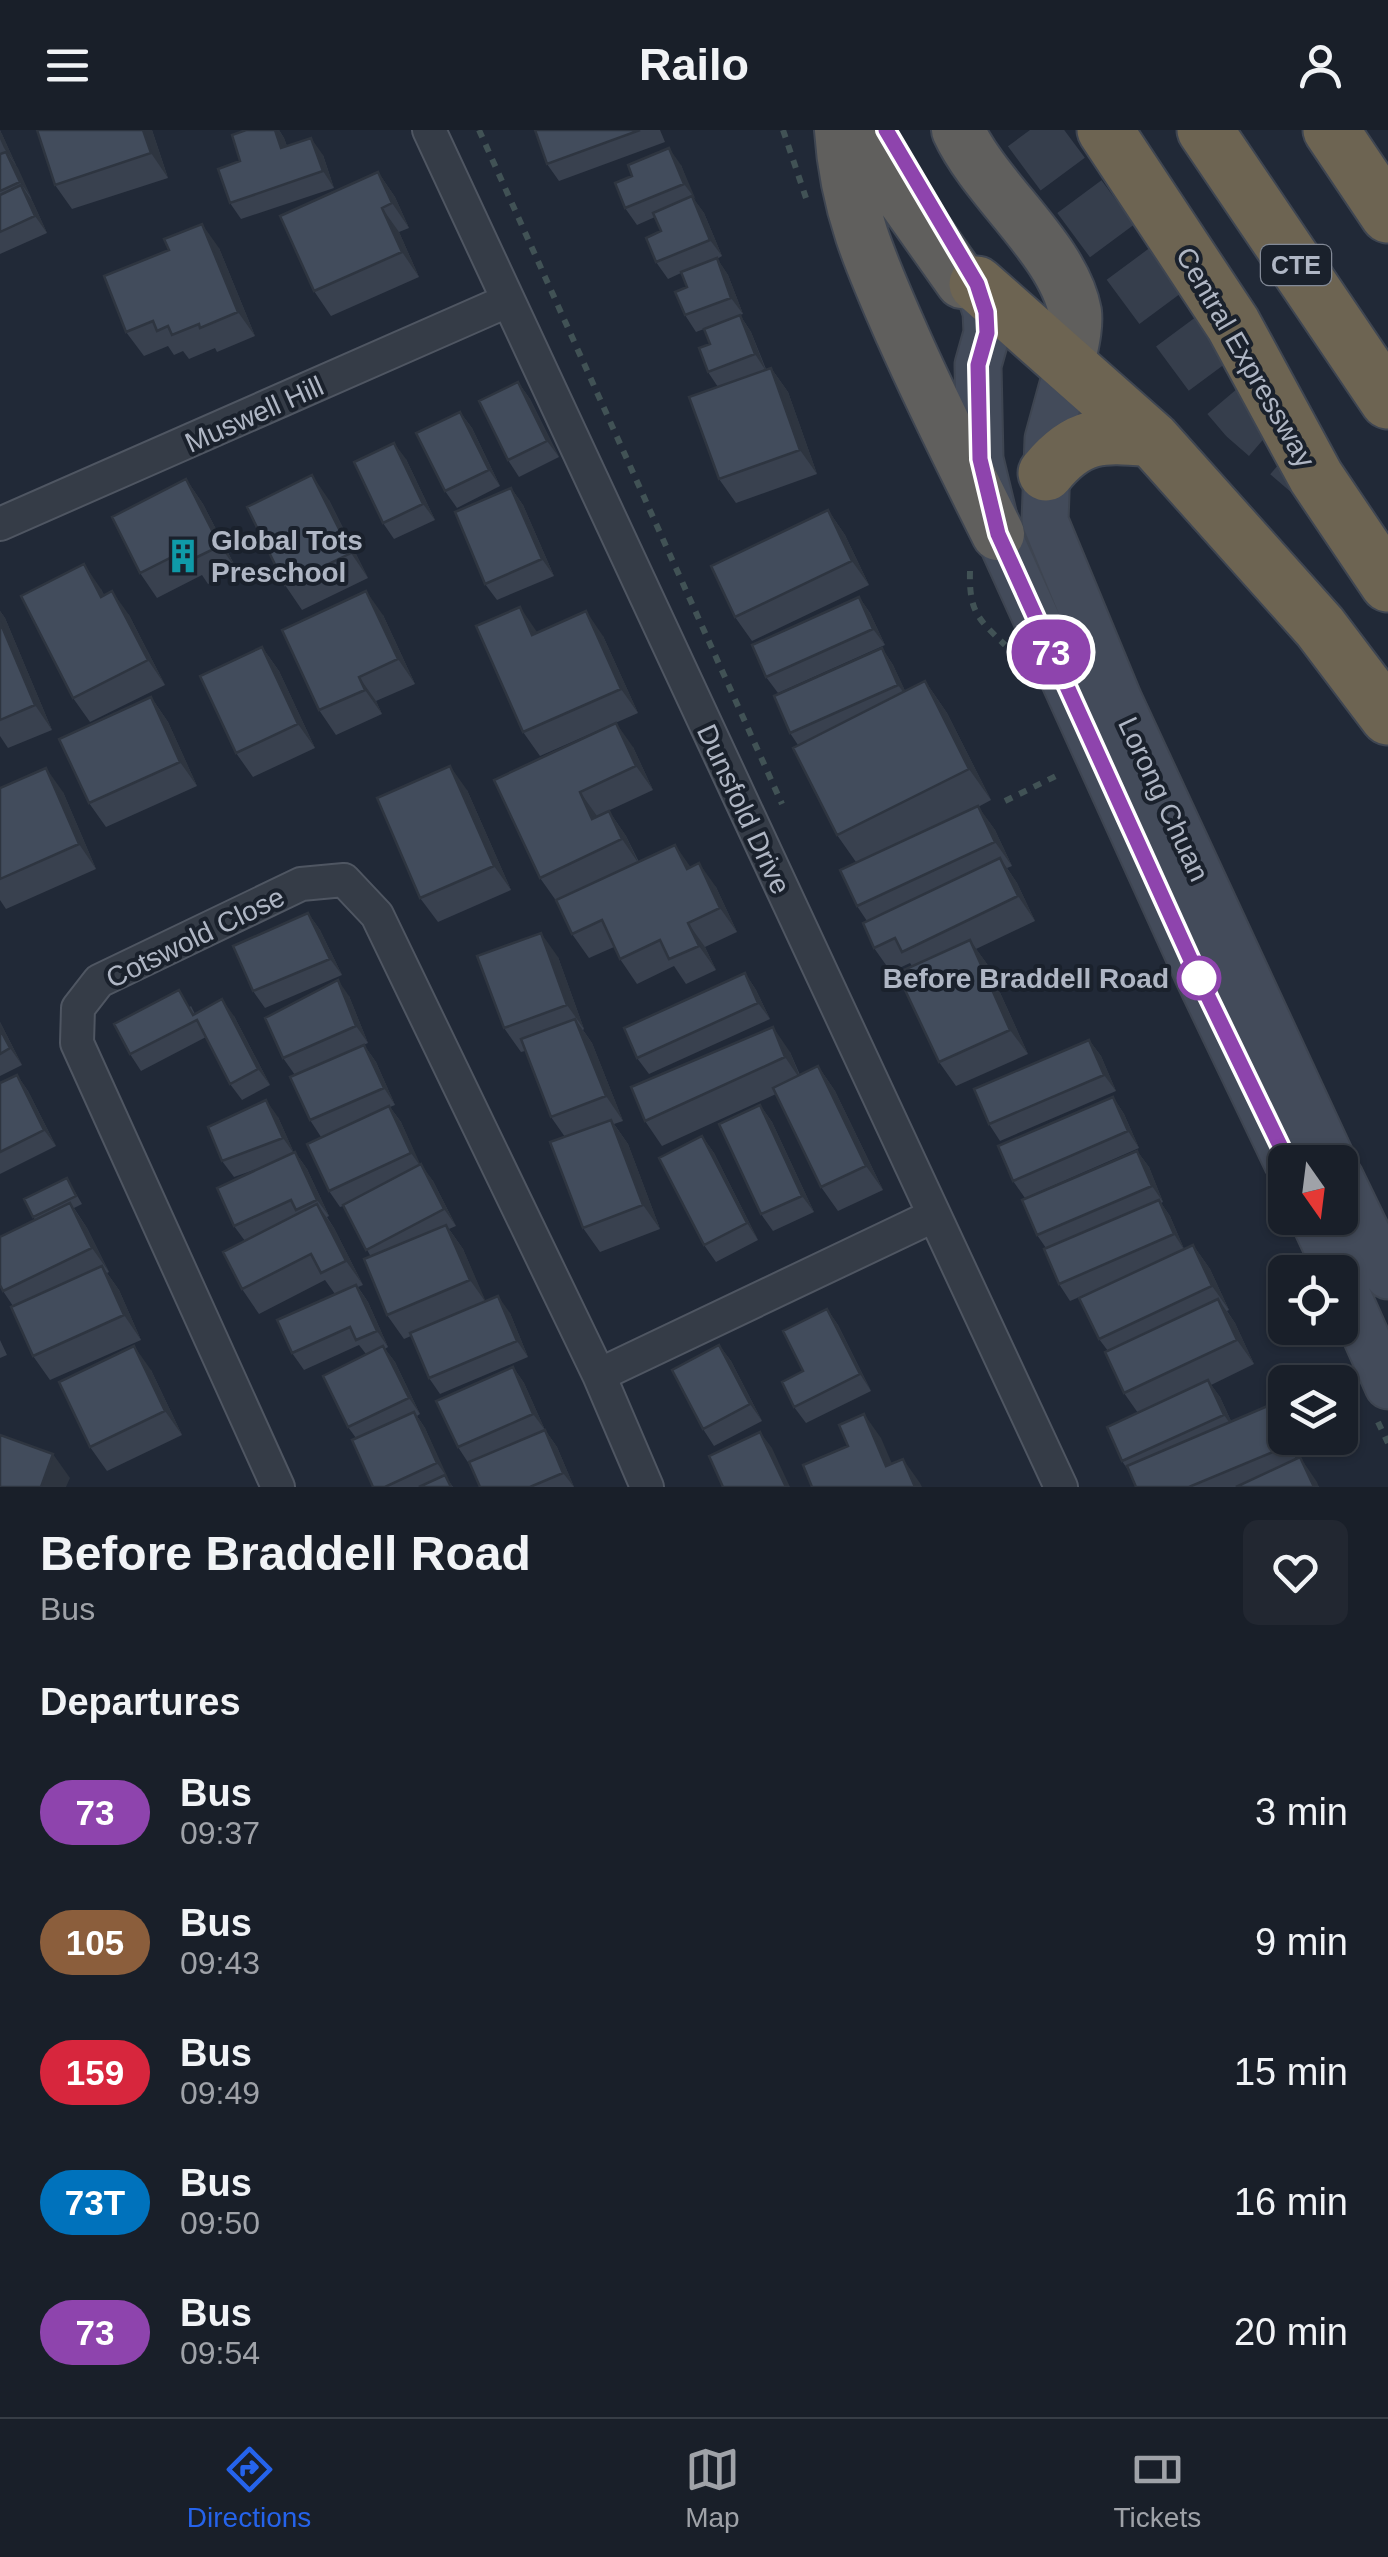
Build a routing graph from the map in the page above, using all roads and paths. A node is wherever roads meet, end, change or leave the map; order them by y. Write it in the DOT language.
graph roads {
  1 [pos="430,130"];
  2 [pos="479,130"];
  3 [pos="842,130"];
  4 [pos="860,130"];
  5 [pos="886,130"];
  6 [pos="958,130"];
  7 [pos="1105,130"];
  8 [pos="1205,130"];
  9 [pos="1331,130"];
  10 [pos="1388,215"];
  11 [pos="977,284"];
  12 [pos="507,301"];
  13 [pos="1068,366"];
  14 [pos="1388,401"];
  15 [pos="1152,438"];
  16 [pos="1046,473"];
  17 [pos="0,524"];
  18 [pos="998,534"];
  19 [pos="1388,584"];
  20 [pos="1388,716"];
  21 [pos="1056,776"];
  22 [pos="1005,801"];
  23 [pos="784,807"];
  24 [pos="1280,1145"];
  25 [pos="1325,1145"];
  26 [pos="1358,1214"];
  27 [pos="933,1216"];
  28 [pos="1388,1276"];
  29 [pos="1358,1318"];
  30 [pos="599,1375"];
  31 [pos="1388,1386"];
  32 [pos="278,1487"];
  33 [pos="648,1487"];
  34 [pos="1061,1487"];
  1 -- 12 [label="street, Dunsfold Drive"];
  2 -- 23 [label="path"];
  3 -- 18 [label="highway"];
  4 -- 11 [label="highway"];
  5 -- 11 [label="highway"];
  6 -- 13 [label="highway"];
  7 -- 19 [label="highway, Central Expressway"];
  8 -- 14 [label="highway, CTE"];
  9 -- 10 [label="highway"];
  11 -- 13 [label="highway"];
  11 -- 18 [label="main road, Lorong Chuan"];
  12 -- 17 [label="street, Muswell Hill"];
  12 -- 27 [label="street, Dunsfold Drive"];
  13 -- 15 [label="highway"];
  13 -- 16 [label="main road, Lorong Chuan"];
  15 -- 16 [label="highway"];
  15 -- 20 [label="highway"];
  16 -- 25 [label="main road, Lorong Chuan"];
  18 -- 24 [label="main road, Lorong Chuan"];
  21 -- 22 [label="path"];
  26 -- 28 [label="main road"];
  27 -- 30 [label="street"];
  27 -- 34 [label="street, Dunsfold Drive"];
  29 -- 31 [label="main road"];
  30 -- 32 [label="street, Cotswold Close"];
  30 -- 33 [label="street, Cotswold Close"];
}
